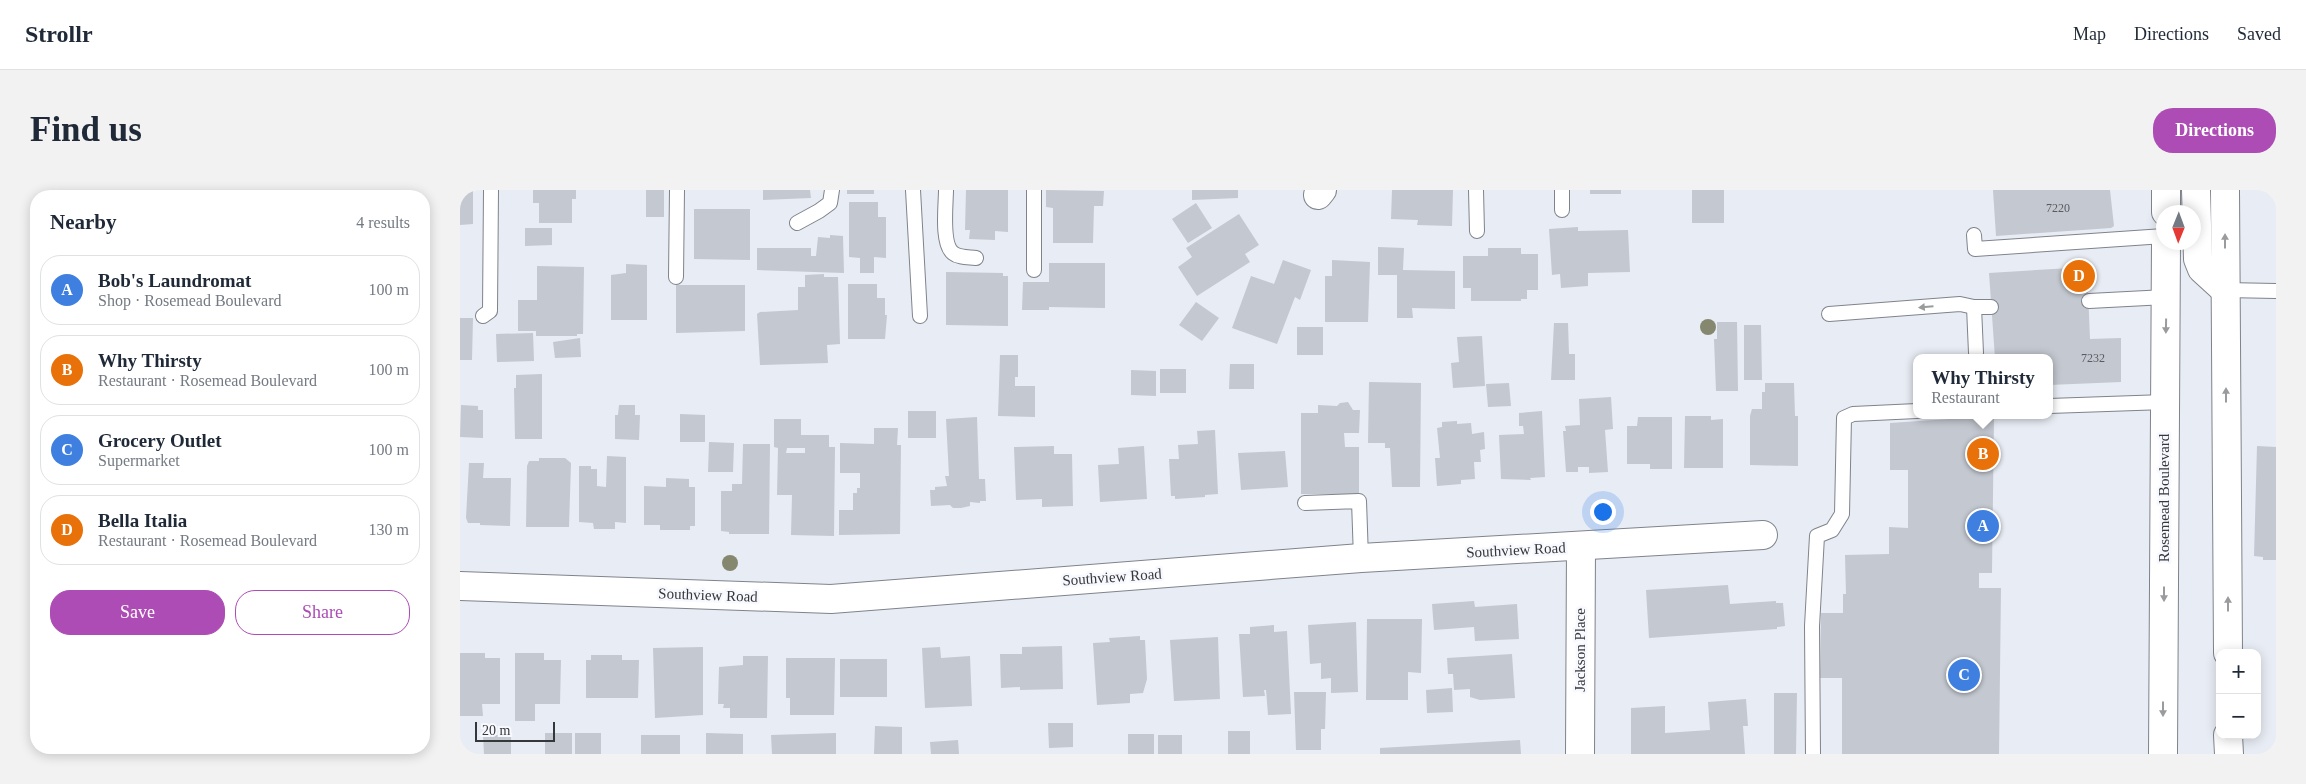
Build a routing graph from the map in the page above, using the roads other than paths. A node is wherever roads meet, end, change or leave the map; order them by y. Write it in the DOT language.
graph roads {
  1 [pos="492,190"];
  2 [pos="676,190"];
  3 [pos="832,190"];
  4 [pos="913,190"];
  5 [pos="946,190"];
  6 [pos="1034,190"];
  7 [pos="1476,190"];
  8 [pos="1562,190"];
  9 [pos="2166,190"];
  10 [pos="2196,190"];
  11 [pos="2225,190"];
  12 [pos="2166,205"];
  13 [pos="1562,210"];
  14 [pos="797,223"];
  15 [pos="1476,231"];
  16 [pos="1974,235"];
  17 [pos="2156,237"];
  18 [pos="2166,250"];
  19 [pos="976,258"];
  20 [pos="1034,270"];
  21 [pos="676,277"];
  22 [pos="2225,290"];
  23 [pos="2276,291"];
  24 [pos="2166,297"];
  25 [pos="2088,301"];
  26 [pos="1974,307"];
  27 [pos="1992,307"];
  28 [pos="1829,314"];
  29 [pos="483,316"];
  30 [pos="920,316"];
  31 [pos="1976,353"];
  32 [pos="2165,402"];
  33 [pos="2053,406"];
  34 [pos="1913,411"];
  35 [pos="1305,503"];
  36 [pos="1763,535"];
  37 [pos="1580,547"];
  38 [pos="1361,558"];
  39 [pos="460,586"];
  40 [pos="2228,649"];
  41 [pos="2228,739"];
  42 [pos="1580,754"];
  43 [pos="1813,754"];
  44 [pos="2163,754"];
  45 [pos="2229,754"];
  1 -- 29 [label="lane"];
  2 -- 21 [label="lane"];
  3 -- 14 [label="lane"];
  4 -- 30 [label="lane"];
  5 -- 19 [label="lane"];
  6 -- 20 [label="lane"];
  7 -- 15 [label="lane"];
  8 -- 13 [label="lane"];
  9 -- 12 [label="street"];
  10 -- 22 [label="street"];
  22 -- 11 [label="street, one-way"];
  16 -- 17 [label="lane"];
  18 -- 24 [label="street, Rosemead Boulevard"];
  22 -- 23 [label="lane"];
  40 -- 22 [label="street, one-way"];
  24 -- 25 [label="lane"];
  24 -- 32 [label="street, Rosemead Boulevard, one-way"];
  26 -- 27 [label="lane"];
  26 -- 28 [label="lane, one-way"];
  26 -- 31 [label="lane"];
  32 -- 33 [label="lane"];
  32 -- 44 [label="street, Rosemead Boulevard, one-way"];
  34 -- 43 [label="lane"];
  35 -- 38 [label="lane"];
  36 -- 37 [label="street, Southview Road"];
  37 -- 38 [label="street, Southview Road"];
  37 -- 42 [label="street, Jackson Place"];
  38 -- 39 [label="street, Southview Road"];
  41 -- 45 [label="street"];
}
